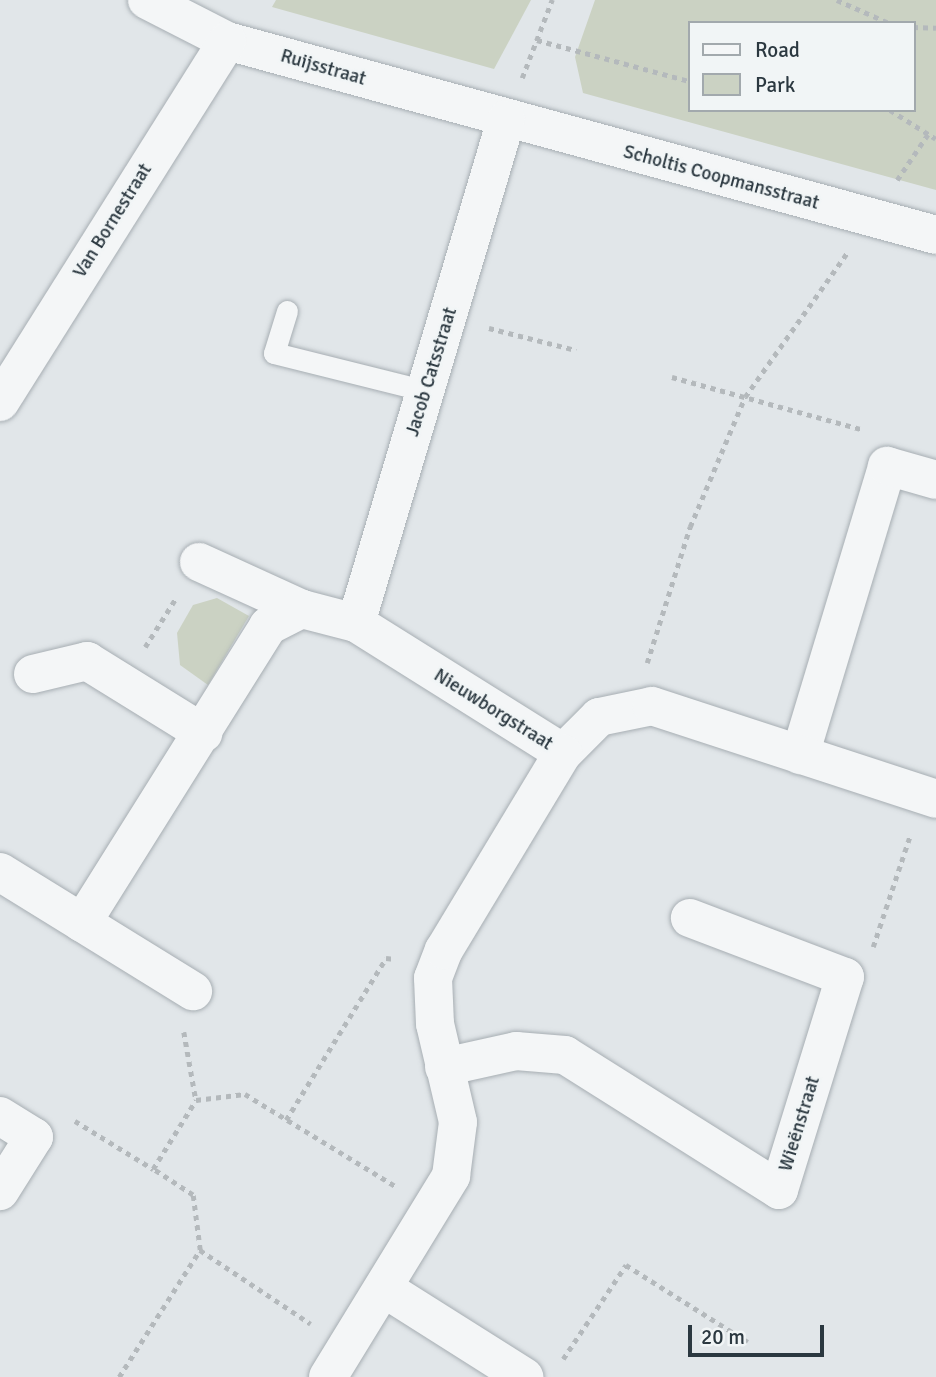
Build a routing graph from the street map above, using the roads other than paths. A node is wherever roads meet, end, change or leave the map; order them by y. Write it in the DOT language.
graph roads {
  1 [pos="147,0"];
  2 [pos="227,41"];
  3 [pos="506,120"];
  4 [pos="936,235"];
  5 [pos="287,311"];
  6 [pos="426,391"];
  7 [pos="0,402"];
  8 [pos="936,480"];
  9 [pos="199,562"];
  10 [pos="302,609"];
  11 [pos="356,623"];
  12 [pos="33,674"];
  13 [pos="203,733"];
  14 [pos="563,753"];
  15 [pos="800,755"];
  16 [pos="930,797"];
  17 [pos="0,872"];
  18 [pos="690,918"];
  19 [pos="82,923"];
  20 [pos="184,986"];
  21 [pos="444,1067"];
  22 [pos="0,1116"];
  23 [pos="0,1191"];
  24 [pos="385,1289"];
  25 [pos="337,1363"];
  26 [pos="541,1371"];
  1 -- 2 [label="street, Ruijsstraat"];
  2 -- 3 [label="street, Ruijsstraat"];
  2 -- 7 [label="street, Van Bornestraat"];
  3 -- 4 [label="street, Scholtis Coopmansstraat"];
  3 -- 6 [label="street, Jacob Catsstraat"];
  5 -- 6 [label="lane"];
  6 -- 11 [label="street, Jacob Catsstraat"];
  8 -- 15 [label="street"];
  9 -- 10 [label="street, Nieuwborgstraat"];
  10 -- 11 [label="street, Nieuwborgstraat"];
  10 -- 13 [label="street"];
  11 -- 14 [label="street, Nieuwborgstraat"];
  12 -- 13 [label="street"];
  13 -- 19 [label="street"];
  14 -- 15 [label="street, Nieuwborgstraat"];
  14 -- 21 [label="street"];
  15 -- 16 [label="street, Nieuwborgstraat"];
  17 -- 19 [label="street"];
  18 -- 21 [label="street, Wieënstraat"];
  19 -- 20 [label="street"];
  21 -- 24 [label="street"];
  22 -- 23 [label="street"];
  24 -- 25 [label="street"];
  24 -- 26 [label="street"];
}
